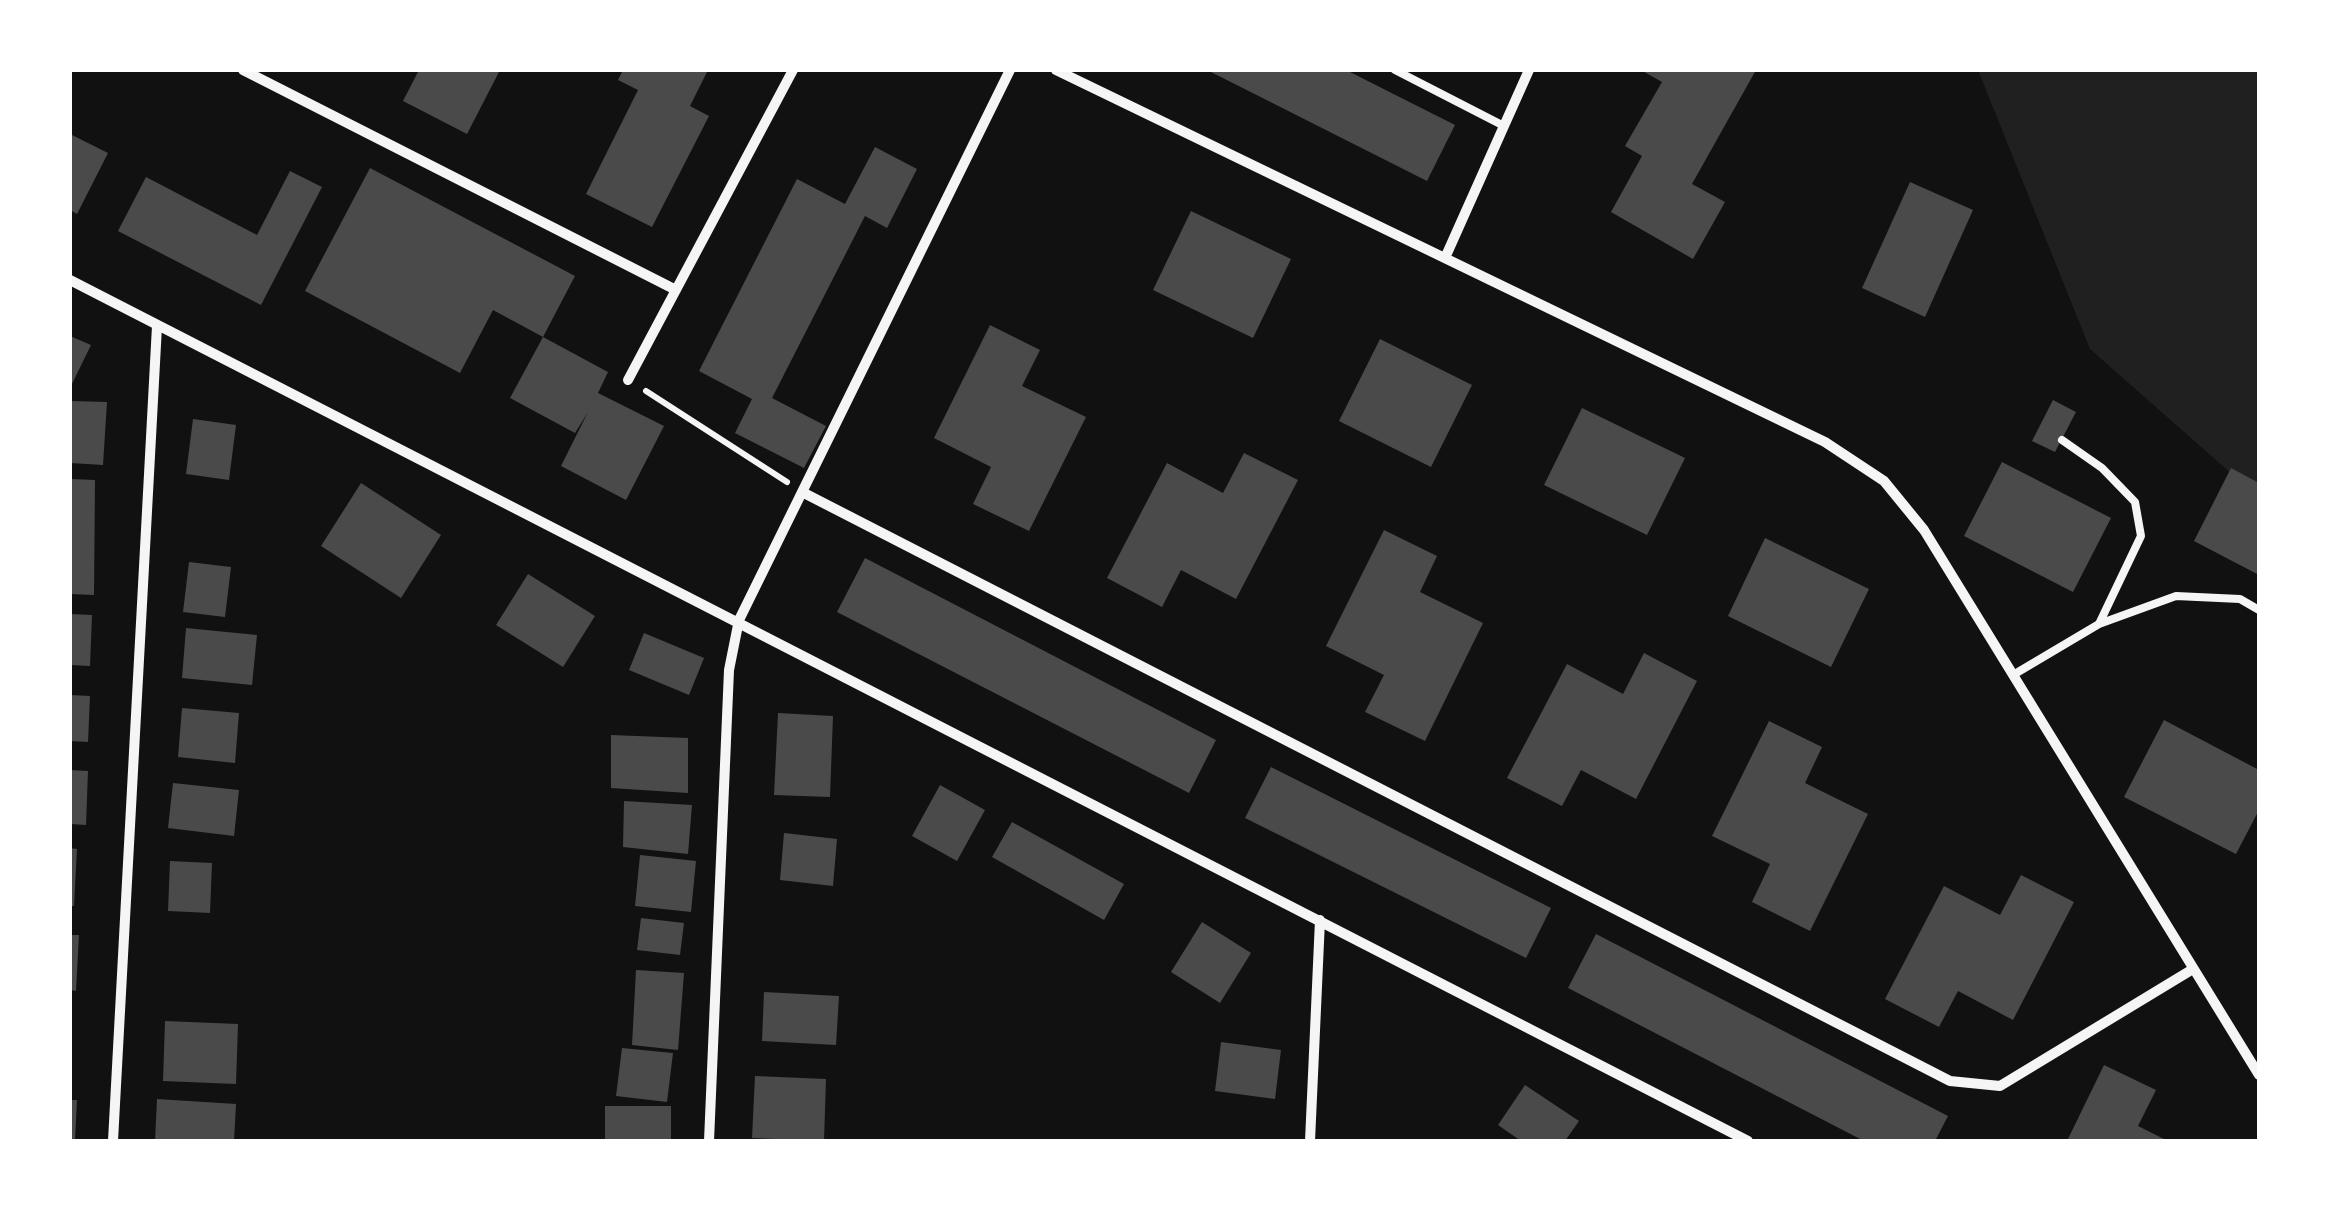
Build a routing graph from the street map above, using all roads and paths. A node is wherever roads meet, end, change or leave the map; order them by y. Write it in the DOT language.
graph roads {
  1 [pos="243,70"];
  2 [pos="793,70"];
  3 [pos="1010,70"];
  4 [pos="1056,70"];
  5 [pos="1394,70"];
  6 [pos="1529,70"];
  7 [pos="1504,126"];
  8 [pos="1444,258"];
  9 [pos="70,280"];
  10 [pos="676,290"];
  11 [pos="157,326"];
  12 [pos="628,380"];
  13 [pos="2062,440"];
  14 [pos="802,492"];
  15 [pos="2259,610"];
  16 [pos="739,620"];
  17 [pos="2099,624"];
  18 [pos="2013,675"];
  19 [pos="1320,920"];
  20 [pos="2193,968"];
  21 [pos="2259,1076"];
  22 [pos="113,1141"];
  23 [pos="710,1141"];
  24 [pos="1310,1141"];
  25 [pos="1748,1141"];
  1 -- 10 [label="street"];
  2 -- 10 [label="street"];
  3 -- 14 [label="street"];
  4 -- 8 [label="street"];
  5 -- 7 [label="lane"];
  6 -- 7 [label="street"];
  7 -- 8 [label="street"];
  8 -- 18 [label="street"];
  9 -- 11 [label="street"];
  10 -- 12 [label="street"];
  11 -- 16 [label="street"];
  11 -- 22 [label="street"];
  12 -- 14 [label="path"];
  13 -- 17 [label="lane"];
  14 -- 16 [label="street"];
  14 -- 20 [label="street"];
  15 -- 17 [label="lane"];
  16 -- 19 [label="street"];
  16 -- 23 [label="street"];
  17 -- 18 [label="lane"];
  18 -- 20 [label="street"];
  19 -- 24 [label="street"];
  19 -- 25 [label="street"];
  20 -- 21 [label="street"];
}
